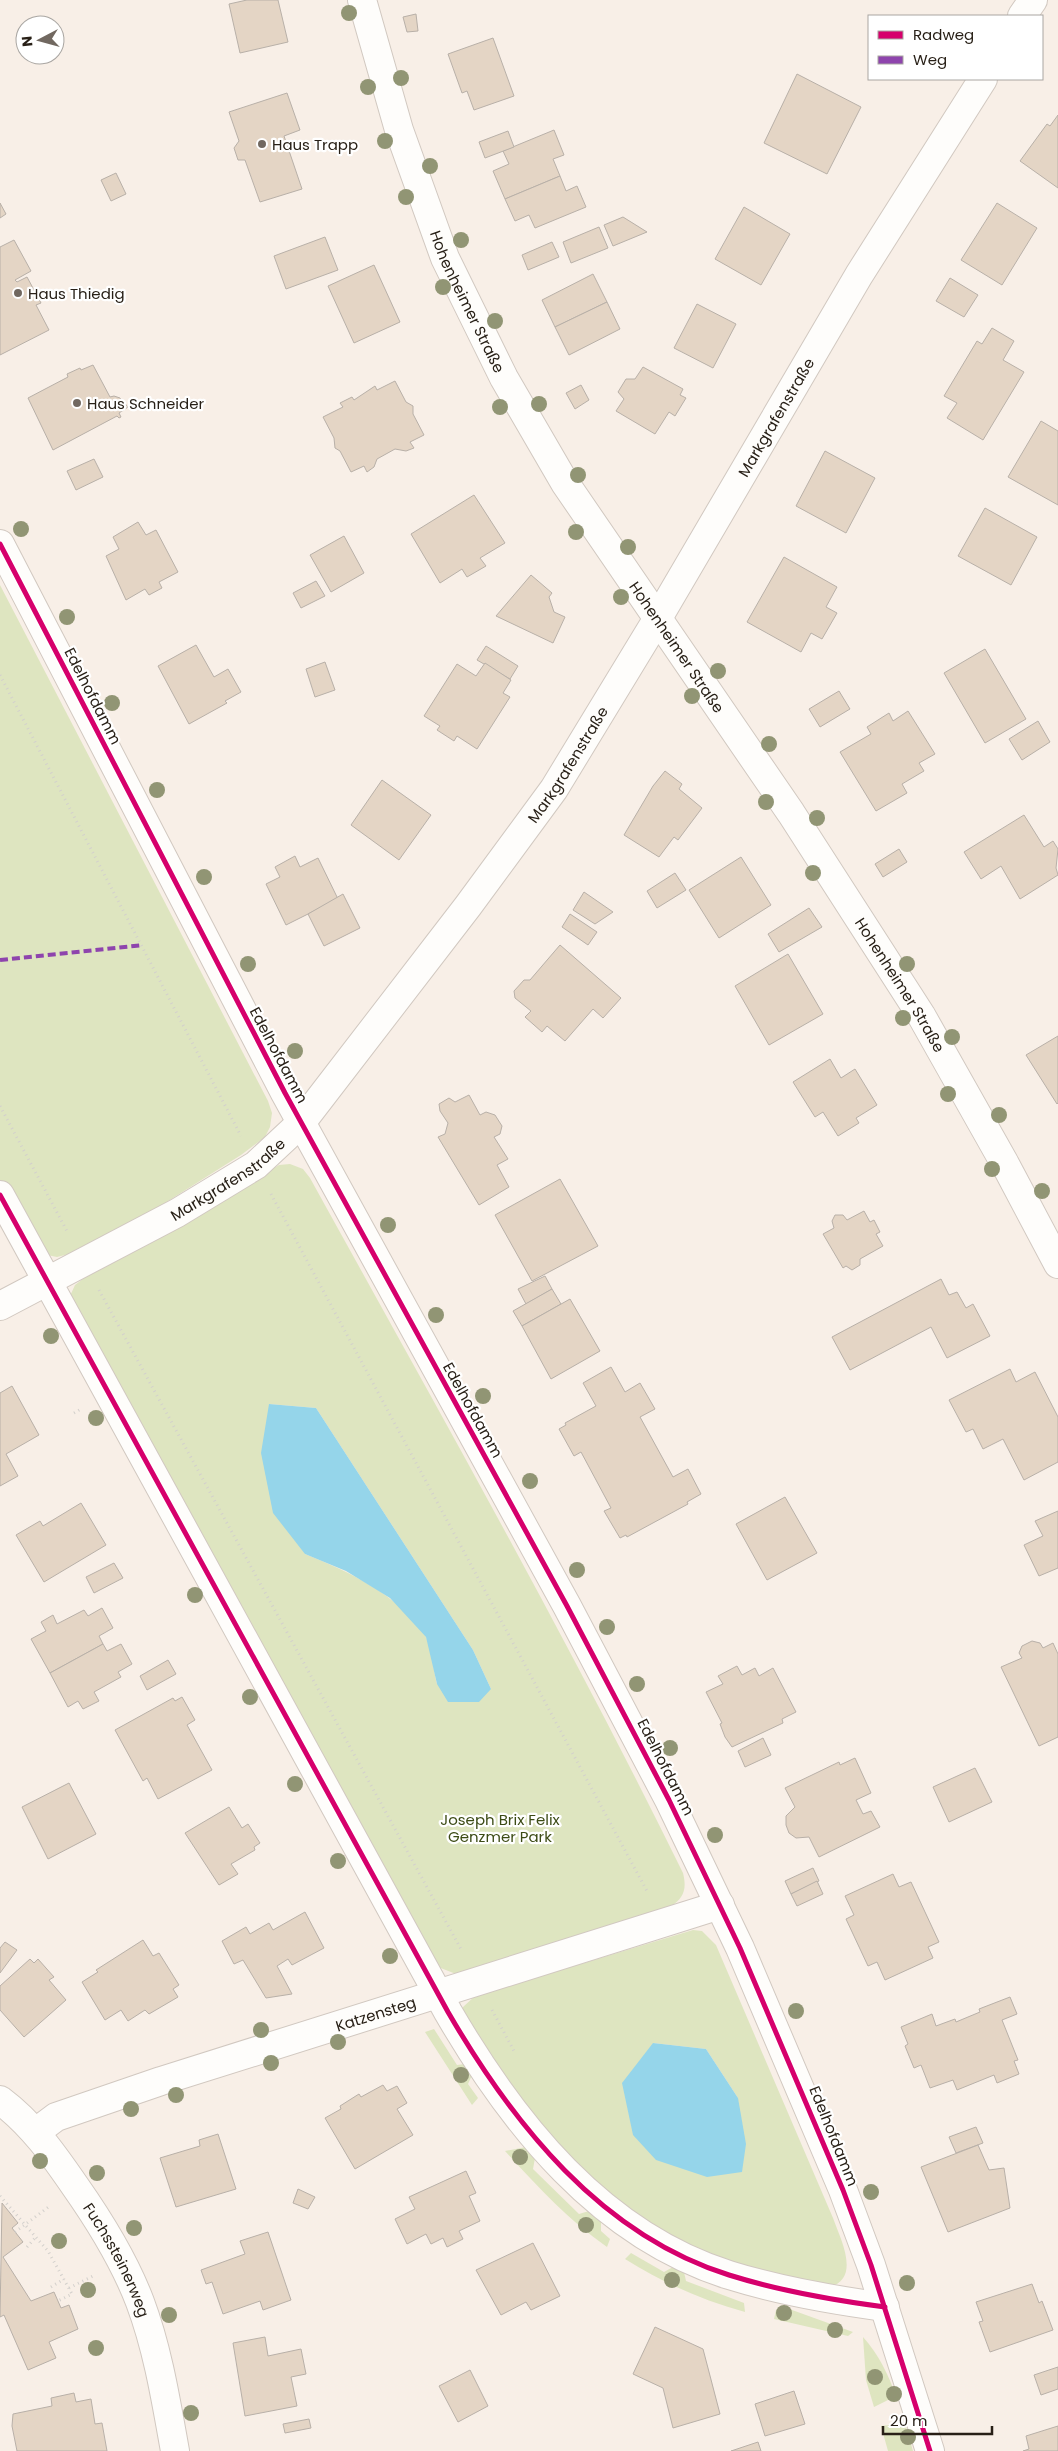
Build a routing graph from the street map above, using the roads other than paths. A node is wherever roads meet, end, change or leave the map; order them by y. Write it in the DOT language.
graph roads {
  1 [pos="362,0"];
  2 [pos="1033,0"];
  3 [pos="1023,15"];
  4 [pos="982,80"];
  5 [pos="0,544"];
  6 [pos="658,618"];
  7 [pos="301,1123"];
  8 [pos="0,1195"];
  9 [pos="1058,1264"];
  10 [pos="47,1281"];
  11 [pos="0,1306"];
  12 [pos="720,1905"];
  13 [pos="439,1995"];
  14 [pos="0,2100"];
  15 [pos="36,2132"];
  16 [pos="885,2307"];
  17 [pos="175,2451"];
  18 [pos="930,2451"];
  1 -- 6 [label="street, Hohenheimer Straße"];
  2 -- 3 [label="street"];
  4 -- 6 [label="street, Markgrafenstraße"];
  5 -- 7 [label="street, Edelhofdamm"];
  6 -- 7 [label="street, Markgrafenstraße"];
  6 -- 9 [label="street, Hohenheimer Straße"];
  7 -- 10 [label="street, Markgrafenstraße"];
  7 -- 12 [label="street, Edelhofdamm"];
  8 -- 10 [label="street"];
  10 -- 11 [label="street, Markgrafenstraße"];
  10 -- 13 [label="street"];
  12 -- 13 [label="street, Katzensteg"];
  12 -- 16 [label="street, Edelhofdamm"];
  13 -- 15 [label="street, Katzensteg"];
  13 -- 16 [label="street"];
  14 -- 15 [label="street, Fuchssteinerweg"];
  15 -- 17 [label="street, Fuchssteinerweg"];
  16 -- 18 [label="street, Edelhofdamm"];
}
